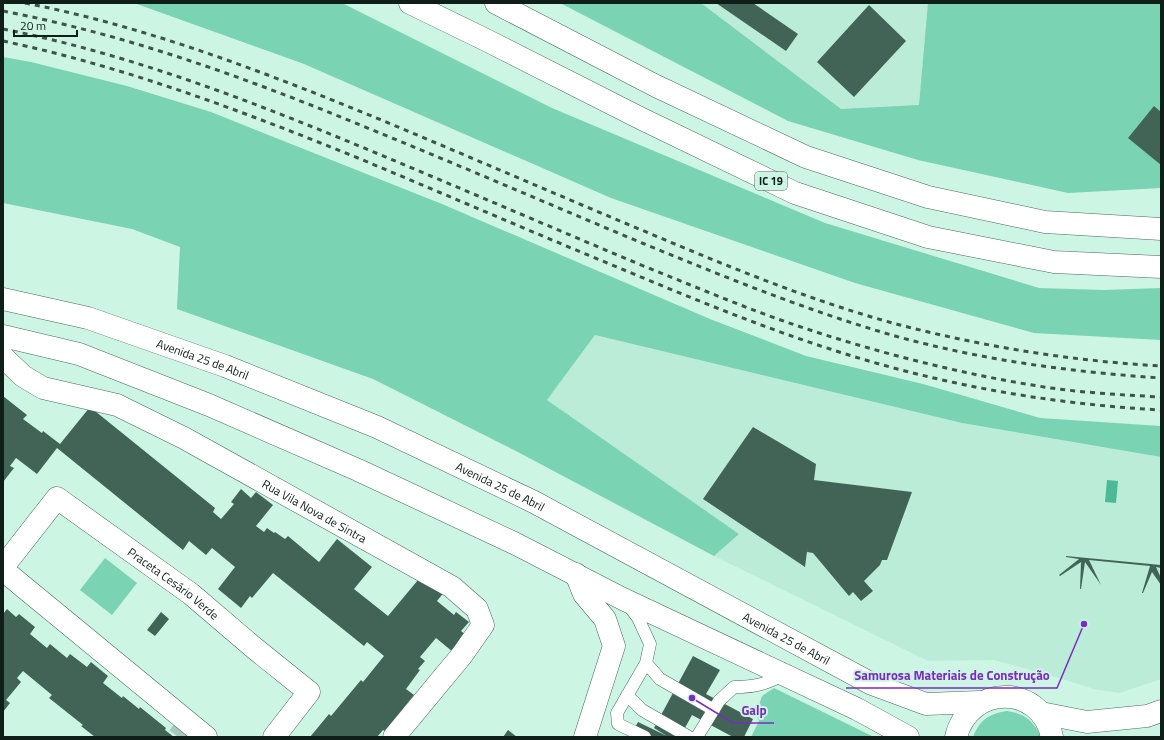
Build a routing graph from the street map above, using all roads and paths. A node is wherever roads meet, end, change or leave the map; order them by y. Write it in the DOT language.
graph roads {
  1 [pos="410,3"];
  2 [pos="496,3"];
  3 [pos="1161,228"];
  4 [pos="1161,267"];
  5 [pos="3,299"];
  6 [pos="3,336"];
  7 [pos="3,357"];
  8 [pos="3,567"];
  9 [pos="3,570"];
  10 [pos="576,574"];
  11 [pos="623,599"];
  12 [pos="646,663"];
  13 [pos="784,675"];
  14 [pos="626,695"];
  15 [pos="980,702"];
  16 [pos="714,710"];
  17 [pos="1161,711"];
  18 [pos="1041,713"];
  19 [pos="206,737"];
  20 [pos="274,737"];
  21 [pos="394,737"];
  22 [pos="585,737"];
  23 [pos="645,737"];
  24 [pos="689,737"];
  25 [pos="697,737"];
  26 [pos="908,737"];
  27 [pos="956,737"];
  28 [pos="1052,737"];
  1 -- 4 [label="main road, IC 19"];
  2 -- 3 [label="main road"];
  5 -- 15 [label="main road, Avenida 25 de Abril"];
  6 -- 10 [label="main road"];
  7 -- 21 [label="main road, Rua Vila Nova de Sintra"];
  8 -- 20 [label="main road, Praceta Cesário Verde"];
  9 -- 19 [label="main road"];
  10 -- 11 [label="main road"];
  10 -- 22 [label="main road"];
  11 -- 12 [label="lane"];
  11 -- 13 [label="main road"];
  12 -- 14 [label="lane"];
  12 -- 16 [label="lane"];
  13 -- 16 [label="lane"];
  13 -- 26 [label="main road"];
  14 -- 23 [label="lane"];
  14 -- 24 [label="lane"];
  15 -- 18 [label="main road, Avenida 25 de Abril"];
  15 -- 27 [label="main road"];
  16 -- 25 [label="lane"];
  17 -- 18 [label="main road"];
  18 -- 28 [label="main road"];
}
